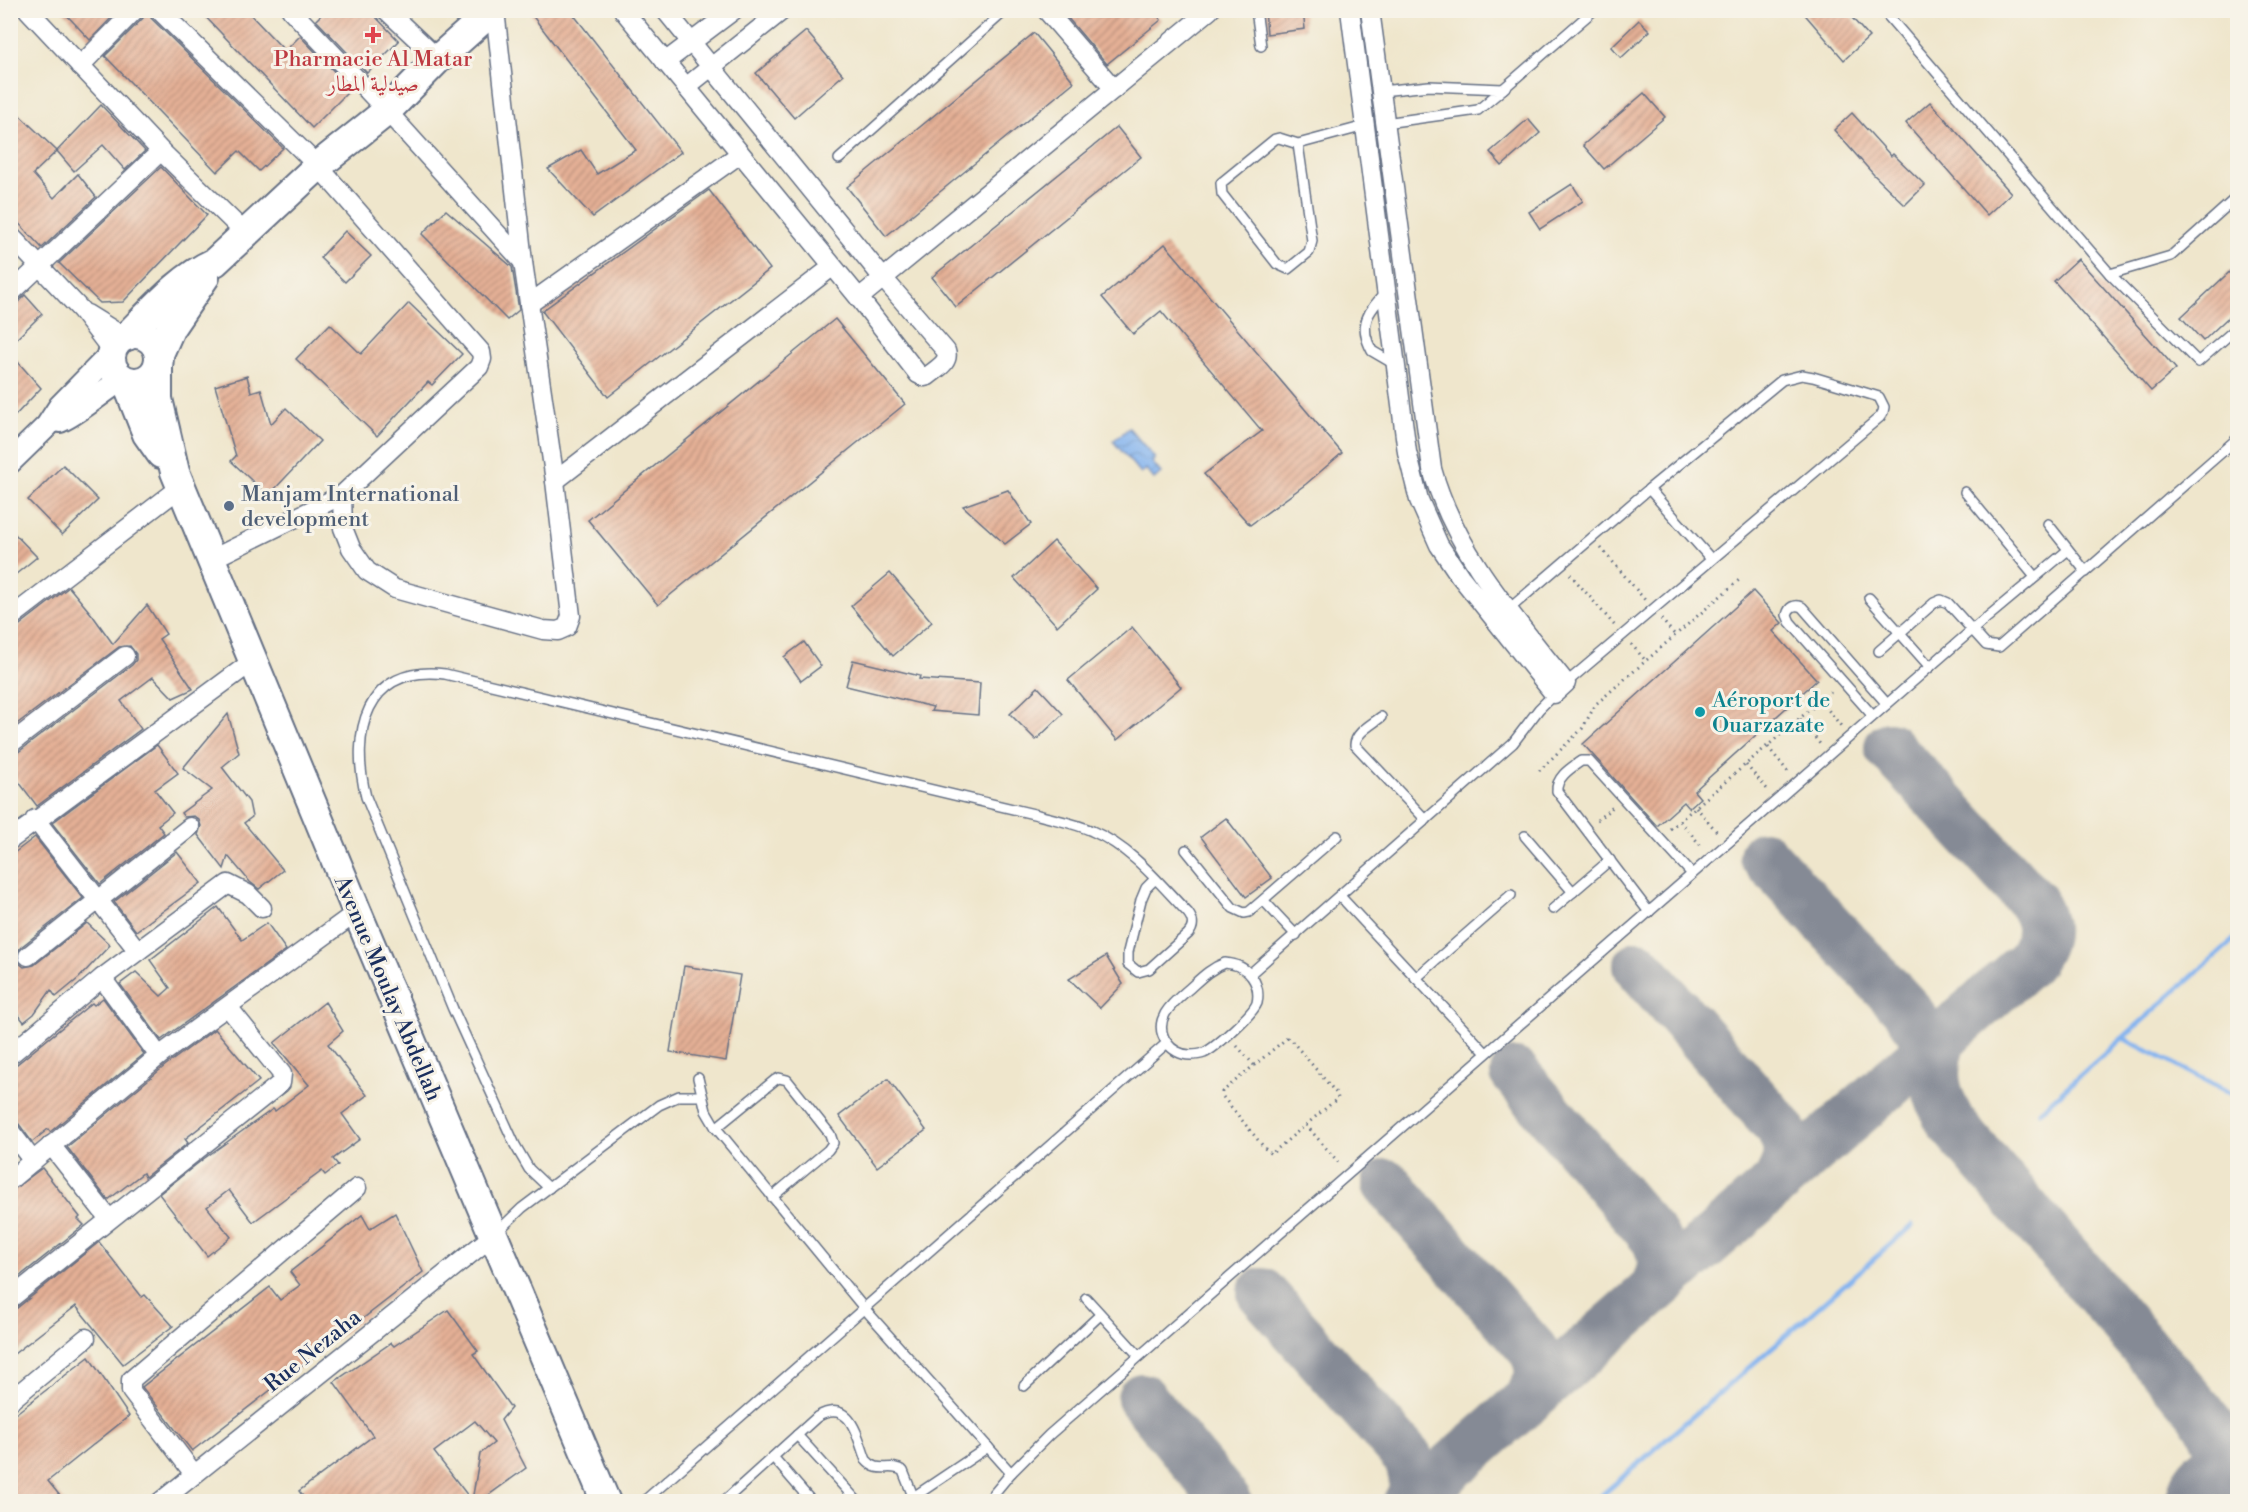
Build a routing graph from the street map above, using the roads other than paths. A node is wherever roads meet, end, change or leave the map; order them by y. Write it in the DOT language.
graph roads {
  1 [pos="28,10"];
  2 [pos="135,10"];
  3 [pos="159,10"];
  4 [pos="291,10"];
  5 [pos="386,10"];
  6 [pos="494,10"];
  7 [pos="622,10"];
  8 [pos="665,10"];
  9 [pos="735,10"];
  10 [pos="783,10"];
  11 [pos="1006,10"];
  12 [pos="1046,10"];
  13 [pos="1256,10"];
  14 [pos="1350,10"];
  15 [pos="1370,10"];
  16 [pos="1594,10"];
  17 [pos="1883,10"];
  18 [pos="1203,13"];
  19 [pos="691,42"];
  20 [pos="1261,46"];
  21 [pos="438,59"];
  22 [pos="665,62"];
  23 [pos="80,66"];
  24 [pos="711,67"];
  25 [pos="686,87"];
  26 [pos="1114,89"];
  27 [pos="1503,89"];
  28 [pos="1381,91"];
  29 [pos="1361,94"];
  30 [pos="387,111"];
  31 [pos="1385,123"];
  32 [pos="1365,126"];
  33 [pos="1298,144"];
  34 [pos="161,151"];
  35 [pos="740,154"];
  36 [pos="839,159"];
  37 [pos="318,166"];
  38 [pos="2238,196"];
  39 [pos="246,234"];
  40 [pos="10,235"];
  41 [pos="215,262"];
  42 [pos="523,262"];
  43 [pos="39,266"];
  44 [pos="832,267"];
  45 [pos="2110,274"];
  46 [pos="883,278"];
  47 [pos="1386,292"];
  48 [pos="10,294"];
  49 [pos="859,298"];
  50 [pos="530,304"];
  51 [pos="2238,327"];
  52 [pos="120,356"];
  53 [pos="158,360"];
  54 [pos="1396,365"];
  55 [pos="2238,438"];
  56 [pos="10,462"];
  57 [pos="178,480"];
  58 [pos="555,481"];
  59 [pos="1649,489"];
  60 [pos="1965,492"];
  61 [pos="342,495"];
  62 [pos="2048,524"];
  63 [pos="2068,550"];
  64 [pos="1711,559"];
  65 [pos="210,560"];
  66 [pos="2086,572"];
  67 [pos="2035,577"];
  68 [pos="1869,598"];
  69 [pos="1508,610"];
  70 [pos="10,618"];
  71 [pos="1972,630"];
  72 [pos="1900,633"];
  73 [pos="1879,651"];
  74 [pos="125,656"];
  75 [pos="253,661"];
  76 [pos="1930,667"];
  77 [pos="1857,670"];
  78 [pos="1843,682"];
  79 [pos="1560,688"];
  80 [pos="1887,704"];
  81 [pos="1873,716"];
  82 [pos="1381,717"];
  83 [pos="10,744"];
  84 [pos="35,819"];
  85 [pos="1426,820"];
  86 [pos="190,827"];
  87 [pos="12,836"];
  88 [pos="1337,836"];
  89 [pos="1525,836"];
  90 [pos="1186,850"];
  91 [pos="1610,860"];
  92 [pos="1692,874"];
  93 [pos="1155,879"];
  94 [pos="1573,892"];
  95 [pos="1511,895"];
  96 [pos="1340,896"];
  97 [pos="98,900"];
  98 [pos="1264,901"];
  99 [pos="262,908"];
  100 [pos="1552,909"];
  101 [pos="357,912"];
  102 [pos="1649,912"];
  103 [pos="1296,934"];
  104 [pos="138,951"];
  105 [pos="28,956"];
  106 [pos="1250,974"];
  107 [pos="102,978"];
  108 [pos="1416,978"];
  109 [pos="228,1007"];
  110 [pos="1167,1043"];
  111 [pos="1486,1053"];
  112 [pos="10,1055"];
  113 [pos="159,1056"];
  114 [pos="698,1078"];
  115 [pos="700,1096"];
  116 [pos="716,1128"];
  117 [pos="10,1131"];
  118 [pos="51,1145"];
  119 [pos="33,1161"];
  120 [pos="10,1180"];
  121 [pos="357,1188"];
  122 [pos="549,1188"];
  123 [pos="772,1197"];
  124 [pos="109,1219"];
  125 [pos="494,1235"];
  126 [pos="1086,1298"];
  127 [pos="10,1299"];
  128 [pos="864,1308"];
  129 [pos="1100,1315"];
  130 [pos="86,1338"];
  131 [pos="1139,1356"];
  132 [pos="1024,1386"];
  133 [pos="10,1401"];
  134 [pos="797,1435"];
  135 [pos="988,1447"];
  136 [pos="772,1457"];
  137 [pos="1011,1473"];
  138 [pos="194,1474"];
  139 [pos="909,1499"];
  140 [pos="160,1502"];
  141 [pos="606,1502"];
  142 [pos="643,1502"];
  143 [pos="723,1502"];
  144 [pos="812,1502"];
  145 [pos="858,1502"];
  146 [pos="987,1502"];
  1 -- 23 [label="street"];
  2 -- 23 [label="street"];
  3 -- 37 [label="street"];
  4 -- 30 [label="street"];
  5 -- 21 [label="street"];
  6 -- 21 [label="main road, Avenue Moulay Abdellah"];
  6 -- 42 [label="street"];
  7 -- 22 [label="street"];
  8 -- 19 [label="street"];
  9 -- 19 [label="street"];
  10 -- 24 [label="street"];
  11 -- 36 [label="lane"];
  12 -- 26 [label="street"];
  13 -- 20 [label="lane"];
  14 -- 29 [label="street"];
  15 -- 28 [label="street"];
  16 -- 27 [label="lane"];
  17 -- 45 [label="lane"];
  18 -- 26 [label="street"];
  19 -- 22 [label="street"];
  19 -- 24 [label="street"];
  21 -- 30 [label="main road, Avenue Moulay Abdellah"];
  22 -- 25 [label="street"];
  23 -- 34 [label="street"];
  24 -- 25 [label="street"];
  24 -- 46 [label="street"];
  25 -- 35 [label="street"];
  26 -- 46 [label="street"];
  27 -- 28 [label="lane"];
  27 -- 31 [label="lane"];
  28 -- 29 [label="street"];
  28 -- 31 [label="street"];
  29 -- 32 [label="street"];
  30 -- 37 [label="main road, Avenue Moulay Abdellah"];
  30 -- 42 [label="street"];
  31 -- 32 [label="street"];
  31 -- 69 [label="street"];
  32 -- 33 [label="lane"];
  32 -- 47 [label="street"];
  33 -- 33 [label="lane"];
  34 -- 39 [label="street"];
  34 -- 43 [label="street"];
  35 -- 44 [label="street"];
  35 -- 50 [label="street"];
  37 -- 39 [label="main road, Avenue Moulay Abdellah"];
  37 -- 61 [label="street"];
  38 -- 45 [label="lane"];
  39 -- 41 [label="main road, Avenue Moulay Abdellah"];
  40 -- 43 [label="street"];
  41 -- 52 [label="main road, Avenue Moulay Abdellah"];
  41 -- 53 [label="main road, Avenue Moulay Abdellah"];
  42 -- 50 [label="street"];
  43 -- 48 [label="street"];
  43 -- 52 [label="street"];
  44 -- 49 [label="street"];
  44 -- 58 [label="street"];
  45 -- 51 [label="lane"];
  46 -- 49 [label="street"];
  46 -- 49 [label="street"];
  47 -- 54 [label="street"];
  47 -- 54 [label="lane"];
  50 -- 58 [label="street"];
  52 -- 53 [label="main road"];
  52 -- 53 [label="main road"];
  52 -- 56 [label="street"];
  52 -- 57 [label="main road, Avenue Moulay Abdellah"];
  53 -- 57 [label="main road, Avenue Moulay Abdellah"];
  54 -- 79 [label="street"];
  55 -- 66 [label="lane"];
  57 -- 65 [label="main road, Avenue Moulay Abdellah"];
  57 -- 70 [label="street"];
  58 -- 61 [label="street"];
  59 -- 64 [label="lane"];
  59 -- 64 [label="lane"];
  59 -- 69 [label="lane"];
  60 -- 67 [label="lane"];
  61 -- 65 [label="street"];
  62 -- 63 [label="lane"];
  63 -- 66 [label="lane"];
  63 -- 67 [label="lane"];
  64 -- 79 [label="lane"];
  65 -- 75 [label="main road, Avenue Moulay Abdellah"];
  66 -- 71 [label="lane"];
  67 -- 71 [label="lane"];
  68 -- 72 [label="lane"];
  69 -- 79 [label="street"];
  71 -- 72 [label="lane"];
  71 -- 76 [label="lane"];
  72 -- 73 [label="lane"];
  72 -- 76 [label="lane"];
  74 -- 83 [label="street"];
  75 -- 84 [label="street"];
  75 -- 101 [label="main road, Avenue Moulay Abdellah"];
  76 -- 80 [label="lane"];
  77 -- 78 [label="lane"];
  77 -- 78 [label="lane"];
  77 -- 80 [label="lane"];
  78 -- 81 [label="lane"];
  79 -- 85 [label="lane"];
  80 -- 81 [label="lane"];
  81 -- 92 [label="lane"];
  82 -- 85 [label="lane"];
  84 -- 87 [label="street"];
  84 -- 97 [label="street"];
  85 -- 96 [label="lane"];
  86 -- 97 [label="street"];
  88 -- 98 [label="lane"];
  89 -- 94 [label="lane"];
  90 -- 98 [label="lane"];
  91 -- 92 [label="lane"];
  91 -- 94 [label="lane"];
  91 -- 102 [label="lane"];
  92 -- 102 [label="lane"];
  93 -- 93 [label="lane"];
  93 -- 122 [label="lane"];
  94 -- 100 [label="lane"];
  95 -- 108 [label="lane"];
  96 -- 103 [label="lane"];
  96 -- 108 [label="lane"];
  97 -- 104 [label="street"];
  97 -- 105 [label="street"];
  98 -- 103 [label="lane"];
  99 -- 104 [label="street"];
  101 -- 109 [label="street"];
  101 -- 125 [label="main road, Avenue Moulay Abdellah"];
  102 -- 111 [label="lane"];
  103 -- 106 [label="lane"];
  104 -- 107 [label="street"];
  106 -- 110 [label="lane"];
  106 -- 110 [label="lane"];
  107 -- 112 [label="street"];
  107 -- 113 [label="street"];
  108 -- 111 [label="lane"];
  109 -- 113 [label="street"];
  109 -- 124 [label="street"];
  110 -- 128 [label="lane"];
  111 -- 131 [label="lane"];
  113 -- 118 [label="street"];
  114 -- 115 [label="lane"];
  115 -- 116 [label="lane"];
  115 -- 122 [label="lane"];
  116 -- 123 [label="lane"];
  116 -- 123 [label="lane"];
  117 -- 119 [label="street"];
  118 -- 119 [label="street"];
  118 -- 124 [label="street"];
  119 -- 120 [label="street"];
  121 -- 138 [label="street"];
  122 -- 125 [label="lane"];
  123 -- 128 [label="lane"];
  124 -- 127 [label="street"];
  125 -- 138 [label="street, Rue Nezaha"];
  125 -- 141 [label="main road, Avenue Moulay Abdellah"];
  126 -- 129 [label="lane"];
  128 -- 135 [label="lane"];
  128 -- 142 [label="lane"];
  129 -- 131 [label="lane"];
  129 -- 132 [label="lane"];
  130 -- 133 [label="street"];
  131 -- 137 [label="lane"];
  134 -- 136 [label="lane"];
  134 -- 139 [label="lane"];
  134 -- 145 [label="lane"];
  135 -- 137 [label="lane"];
  135 -- 139 [label="lane"];
  136 -- 143 [label="lane"];
  136 -- 144 [label="lane"];
  137 -- 146 [label="lane"];
  138 -- 140 [label="street, Rue Nezaha"];
}
